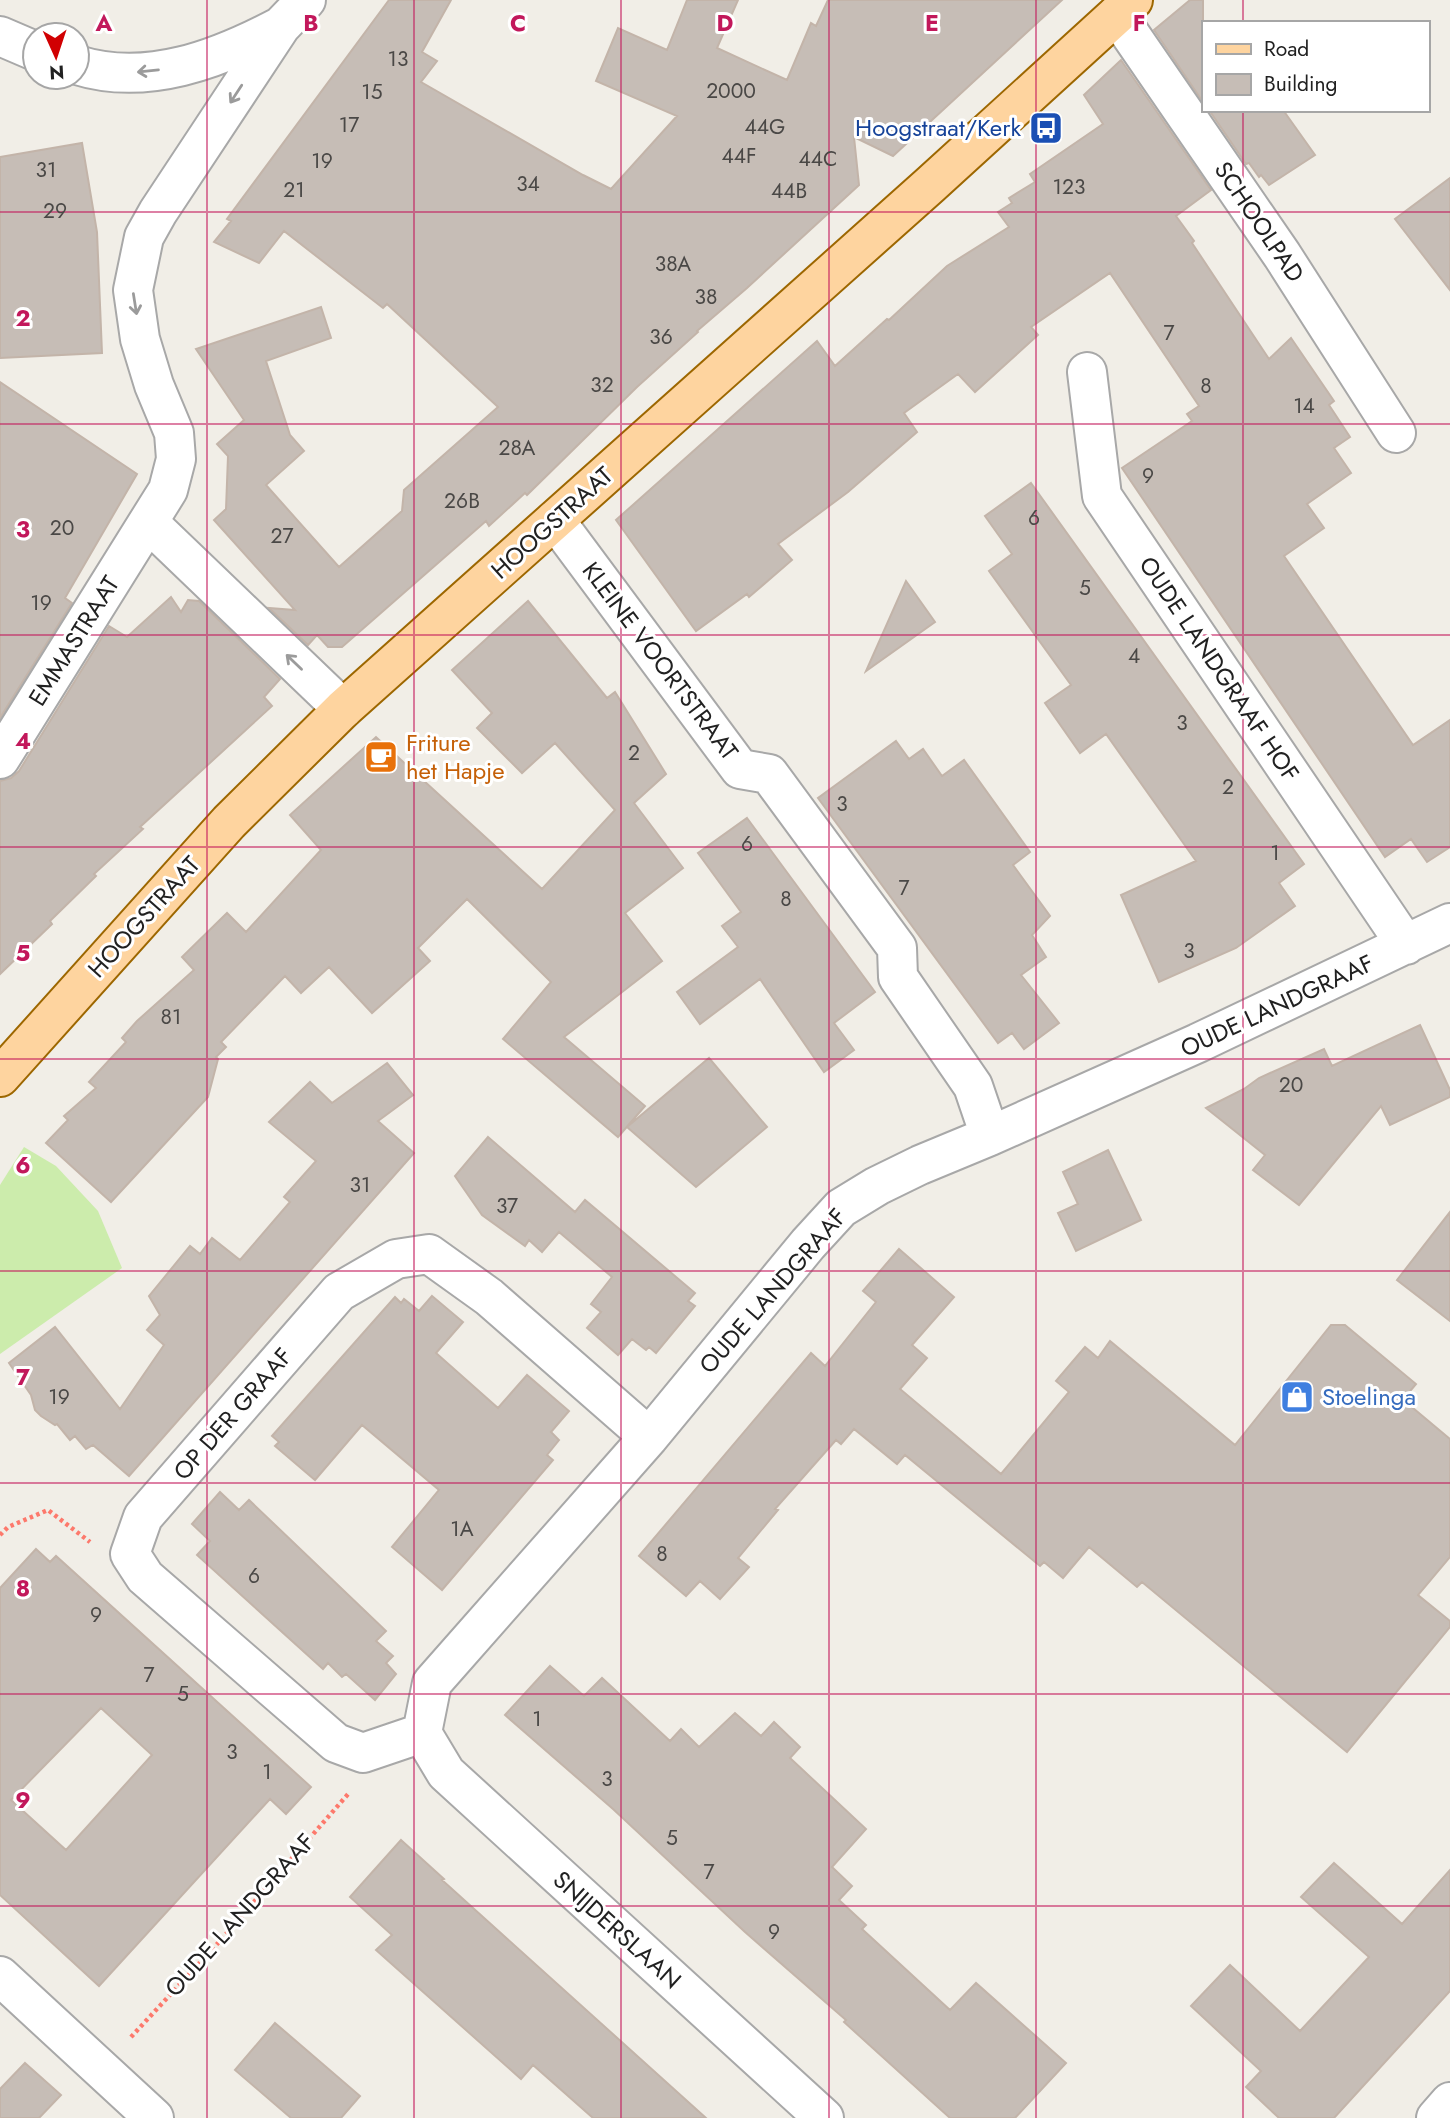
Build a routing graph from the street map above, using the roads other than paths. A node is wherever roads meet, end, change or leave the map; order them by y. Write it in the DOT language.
graph roads {
  1 [pos="1125,7"];
  2 [pos="293,13"];
  3 [pos="0,36"];
  4 [pos="21,45"];
  5 [pos="91,69"];
  6 [pos="1087,372"];
  7 [pos="1396,433"];
  8 [pos="555,520"];
  9 [pos="149,523"];
  10 [pos="343,709"];
  11 [pos="0,759"];
  12 [pos="1450,923"];
  13 [pos="1406,945"];
  14 [pos="0,1076"];
  15 [pos="990,1136"];
  16 [pos="649,1437"];
  17 [pos="422,1733"];
  18 [pos="0,1976"];
  19 [pos="1450,2102"];
  20 [pos="154,2118"];
  21 [pos="824,2118"];
  22 [pos="1436,2118"];
  1 -- 7 [label="street, SCHOOLPAD"];
  1 -- 8 [label="main road, HOOGSTRAAT"];
  2 -- 5 [label="street, one-way"];
  2 -- 9 [label="street, EMMASTRAAT, one-way"];
  3 -- 4 [label="street"];
  6 -- 13 [label="street, OUDE LANDGRAAF HOF"];
  8 -- 10 [label="main road, HOOGSTRAAT"];
  8 -- 15 [label="street, KLEINE VOORTSTRAAT"];
  10 -- 9 [label="street, one-way"];
  9 -- 11 [label="street, EMMASTRAAT"];
  10 -- 14 [label="main road, HOOGSTRAAT"];
  12 -- 13 [label="street, OUDE LANDGRAAF"];
  13 -- 15 [label="street, OUDE LANDGRAAF"];
  15 -- 16 [label="street, OUDE LANDGRAAF"];
  16 -- 17 [label="street, OUDE LANDGRAAF"];
  16 -- 17 [label="street, OP DER GRAAF"];
  17 -- 21 [label="street, SNIJDERSLAAN"];
  18 -- 20 [label="street"];
  19 -- 22 [label="street"];
}
